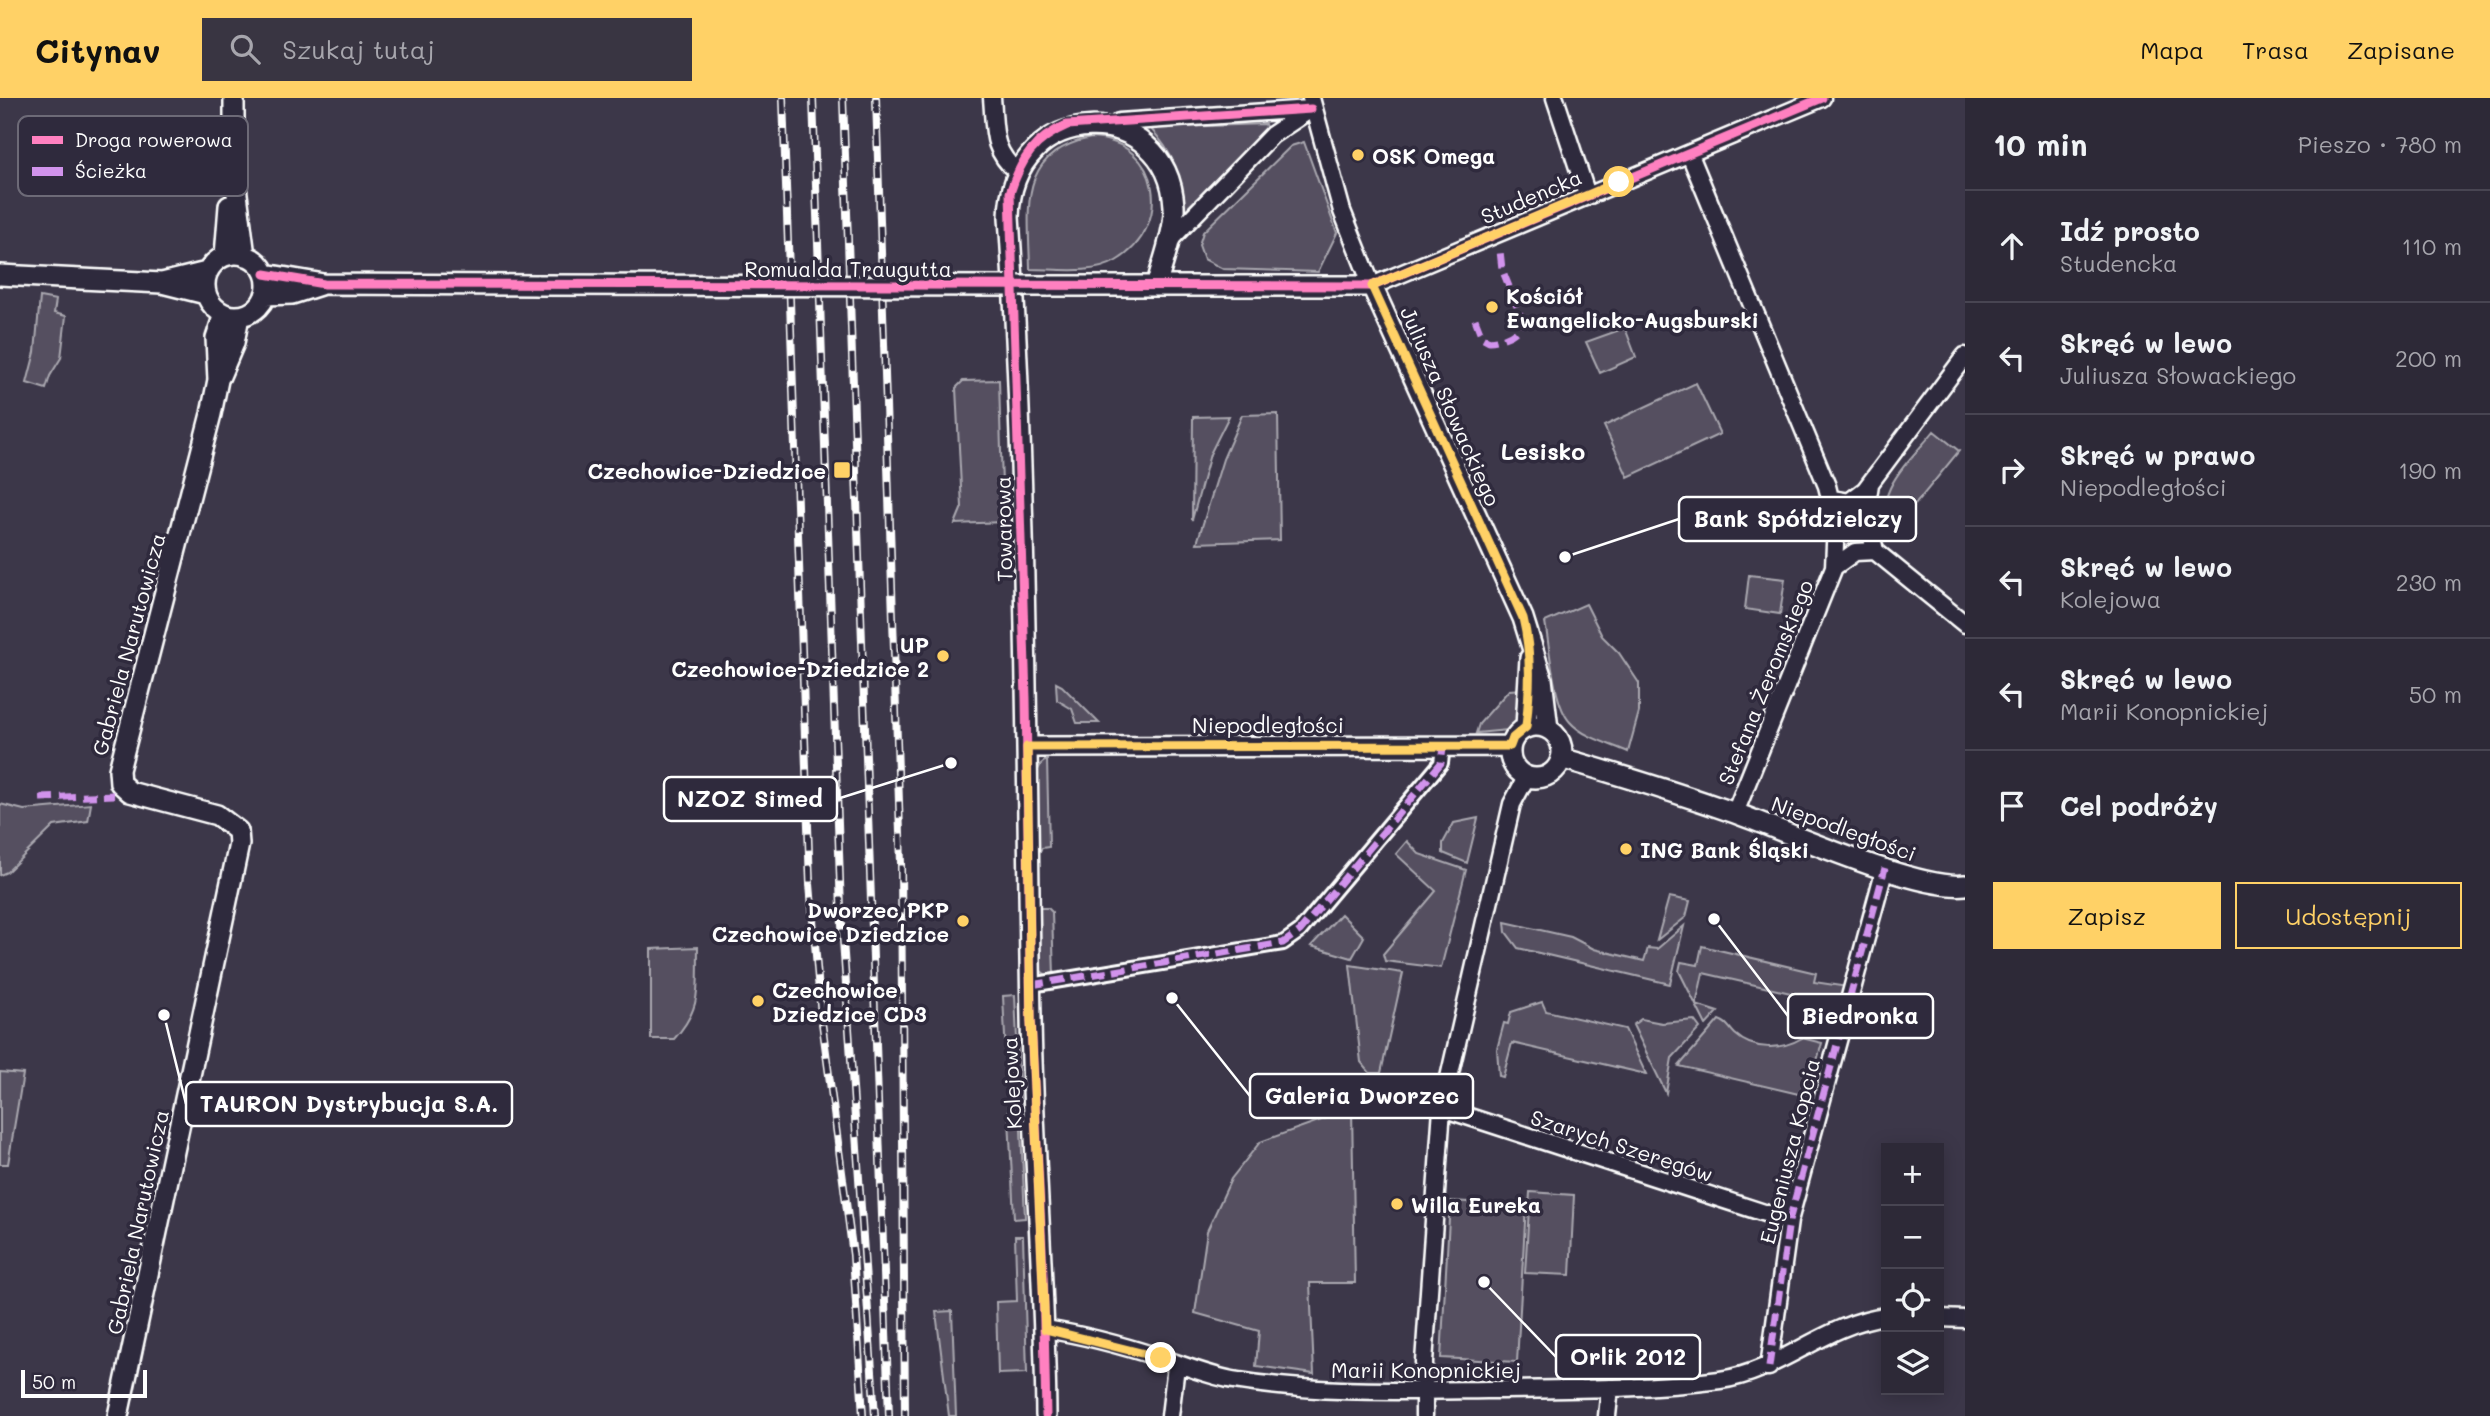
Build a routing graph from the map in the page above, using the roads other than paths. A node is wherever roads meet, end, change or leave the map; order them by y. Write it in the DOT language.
graph roads {
  1 [pos="234,98"];
  2 [pos="992,98"];
  3 [pos="1555,98"];
  4 [pos="1822,98"];
  5 [pos="1311,104"];
  6 [pos="234,116"];
  7 [pos="1119,121"];
  8 [pos="1690,155"];
  9 [pos="1017,172"];
  10 [pos="1587,195"];
  11 [pos="231,196"];
  12 [pos="238,196"];
  13 [pos="1167,243"];
  14 [pos="225,256"];
  15 [pos="246,256"];
  16 [pos="207,272"];
  17 [pos="265,274"];
  18 [pos="0,275"];
  19 [pos="162,283"];
  20 [pos="324,284"];
  21 [pos="1157,284"];
  22 [pos="1372,286"];
  23 [pos="206,294"];
  24 [pos="265,295"];
  25 [pos="232,315"];
  26 [pos="1965,356"];
  27 [pos="1870,484"];
  28 [pos="1832,499"];
  29 [pos="1875,551"];
  30 [pos="1834,567"];
  31 [pos="1965,624"];
  32 [pos="1531,650"];
  33 [pos="1526,727"];
  34 [pos="1548,729"];
  35 [pos="1510,746"];
  36 [pos="1027,747"];
  37 [pos="1443,747"];
  38 [pos="1561,758"];
  39 [pos="1527,776"];
  40 [pos="1735,813"];
  41 [pos="1885,868"];
  42 [pos="1961,890"];
  43 [pos="1031,985"];
  44 [pos="1442,1108"];
  45 [pos="1789,1221"];
  46 [pos="1881,1316"];
  47 [pos="1944,1318"];
  48 [pos="1965,1320"];
  49 [pos="1045,1329"];
  50 [pos="1176,1366"];
  51 [pos="1769,1367"];
  52 [pos="1609,1388"];
  53 [pos="1423,1391"];
  54 [pos="118,1416"];
  55 [pos="1046,1416"];
  56 [pos="1170,1416"];
  57 [pos="1424,1416"];
  58 [pos="1608,1416"];
  1 -- 6 [label="street"];
  2 -- 9 [label="street"];
  3 -- 10 [label="street"];
  4 -- 8 [label="street, Studencka"];
  5 -- 7 [label="street"];
  5 -- 13 [label="street"];
  5 -- 22 [label="street, Juliusza Słowackiego"];
  7 -- 9 [label="street"];
  7 -- 13 [label="street"];
  8 -- 10 [label="street, Studencka"];
  8 -- 28 [label="street, Stefana Żeromskiego"];
  9 -- 36 [label="street, Towarowa"];
  10 -- 22 [label="street, Studencka"];
  11 -- 14 [label="street"];
  12 -- 15 [label="street"];
  13 -- 21 [label="street"];
  14 -- 15 [label="street"];
  14 -- 16 [label="street"];
  15 -- 17 [label="street"];
  16 -- 19 [label="street"];
  16 -- 23 [label="street"];
  17 -- 20 [label="street"];
  17 -- 24 [label="street"];
  18 -- 19 [label="street"];
  19 -- 23 [label="street"];
  20 -- 21 [label="street, Romualda Traugutta, bridge"];
  20 -- 24 [label="street"];
  21 -- 22 [label="street, Romualda Traugutta"];
  22 -- 32 [label="street, Juliusza Słowackiego"];
  23 -- 25 [label="street"];
  24 -- 25 [label="street"];
  25 -- 54 [label="street, Gabriela Narutowicza"];
  26 -- 27 [label="street"];
  27 -- 28 [label="street"];
  27 -- 29 [label="street"];
  28 -- 30 [label="street, Stefana Żeromskiego"];
  29 -- 30 [label="street"];
  29 -- 31 [label="street"];
  30 -- 40 [label="street, Stefana Żeromskiego"];
  32 -- 33 [label="street, Juliusza Słowackiego"];
  32 -- 34 [label="street, Juliusza Słowackiego"];
  33 -- 34 [label="street"];
  33 -- 35 [label="street"];
  34 -- 38 [label="street"];
  35 -- 37 [label="street, Niepodległości"];
  35 -- 39 [label="street"];
  36 -- 37 [label="street, Niepodległości"];
  36 -- 43 [label="street, Kolejowa"];
  37 -- 43 [label="street"];
  38 -- 39 [label="street"];
  38 -- 40 [label="street, Niepodległości"];
  39 -- 44 [label="street"];
  40 -- 41 [label="street, Niepodległości"];
  41 -- 42 [label="street, Niepodległości"];
  41 -- 45 [label="street, Eugeniusza Kopcia"];
  43 -- 49 [label="street, Kolejowa"];
  44 -- 45 [label="street, Szarych Szeregów"];
  44 -- 53 [label="street"];
  45 -- 51 [label="street, Eugeniusza Kopcia"];
  46 -- 51 [label="street, Marii Konopnickiej"];
  47 -- 48 [label="street"];
  49 -- 50 [label="street, Marii Konopnickiej"];
  49 -- 55 [label="street, Kolejowa"];
  50 -- 53 [label="street, Marii Konopnickiej"];
  50 -- 56 [label="street"];
  51 -- 52 [label="street, Marii Konopnickiej"];
  52 -- 53 [label="street, Marii Konopnickiej"];
  52 -- 58 [label="street"];
  53 -- 57 [label="street"];
}
